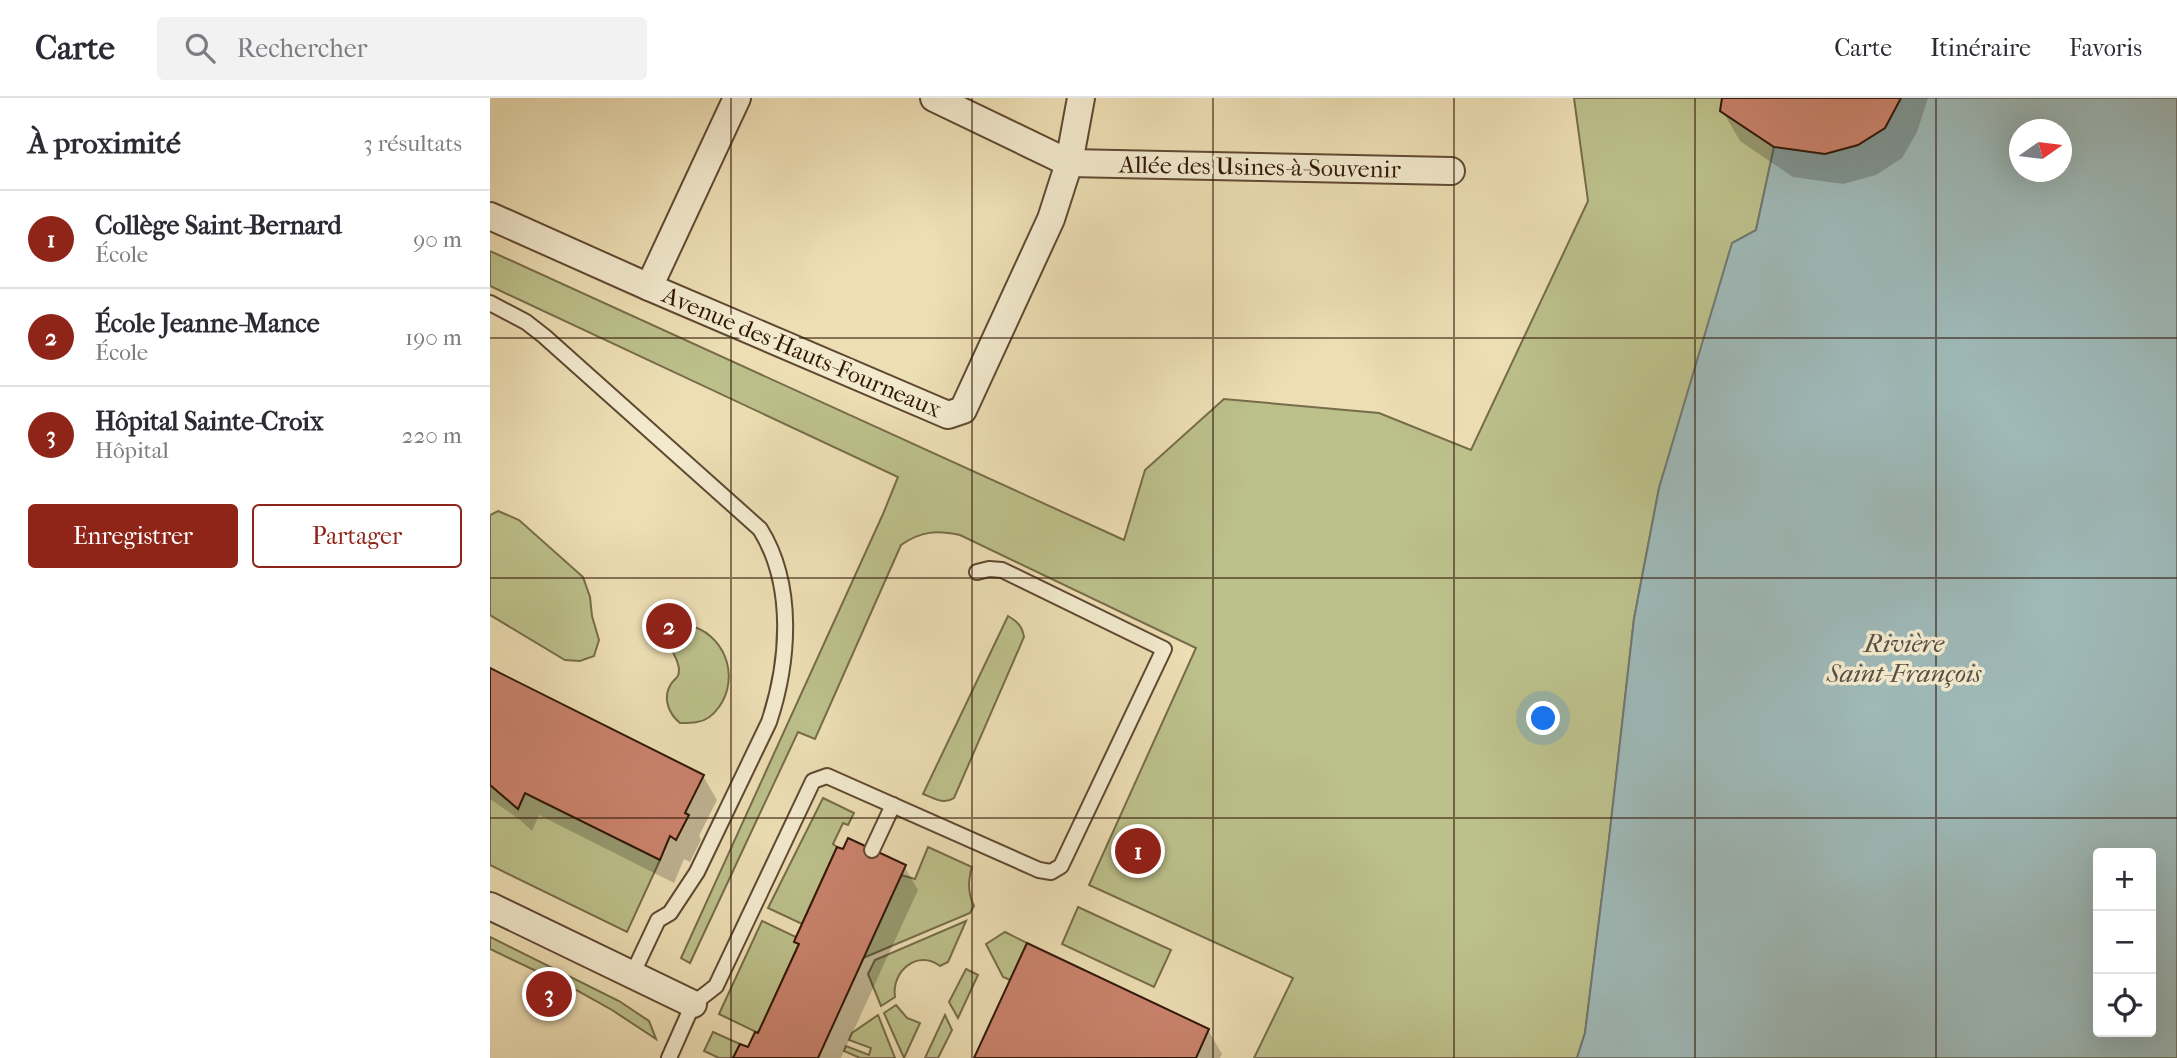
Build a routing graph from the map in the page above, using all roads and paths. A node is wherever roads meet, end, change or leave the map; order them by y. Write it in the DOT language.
graph roads {
  1 [pos="737,98"];
  2 [pos="934,98"];
  3 [pos="1081,98"];
  4 [pos="1069,163"];
  5 [pos="1451,171"];
  6 [pos="490,216"];
  7 [pos="649,287"];
  8 [pos="490,303"];
  9 [pos="977,572"];
  10 [pos="893,805"];
  11 [pos="872,850"];
  12 [pos="490,906"];
  13 [pos="632,975"];
  14 [pos="693,1004"];
  15 [pos="669,1058"];
  1 -- 7 [label="street"];
  2 -- 4 [label="street"];
  3 -- 4 [label="street, Avenue des Hauts-Fourneaux"];
  4 -- 5 [label="street, Allée des Usines-à-Souvenir"];
  4 -- 7 [label="street, Avenue des Hauts-Fourneaux"];
  6 -- 7 [label="street, Avenue des Hauts-Fourneaux"];
  8 -- 13 [label="lane"];
  9 -- 10 [label="lane"];
  10 -- 11 [label="lane"];
  10 -- 14 [label="lane"];
  12 -- 13 [label="street"];
  13 -- 14 [label="street"];
  14 -- 15 [label="lane"];
}
